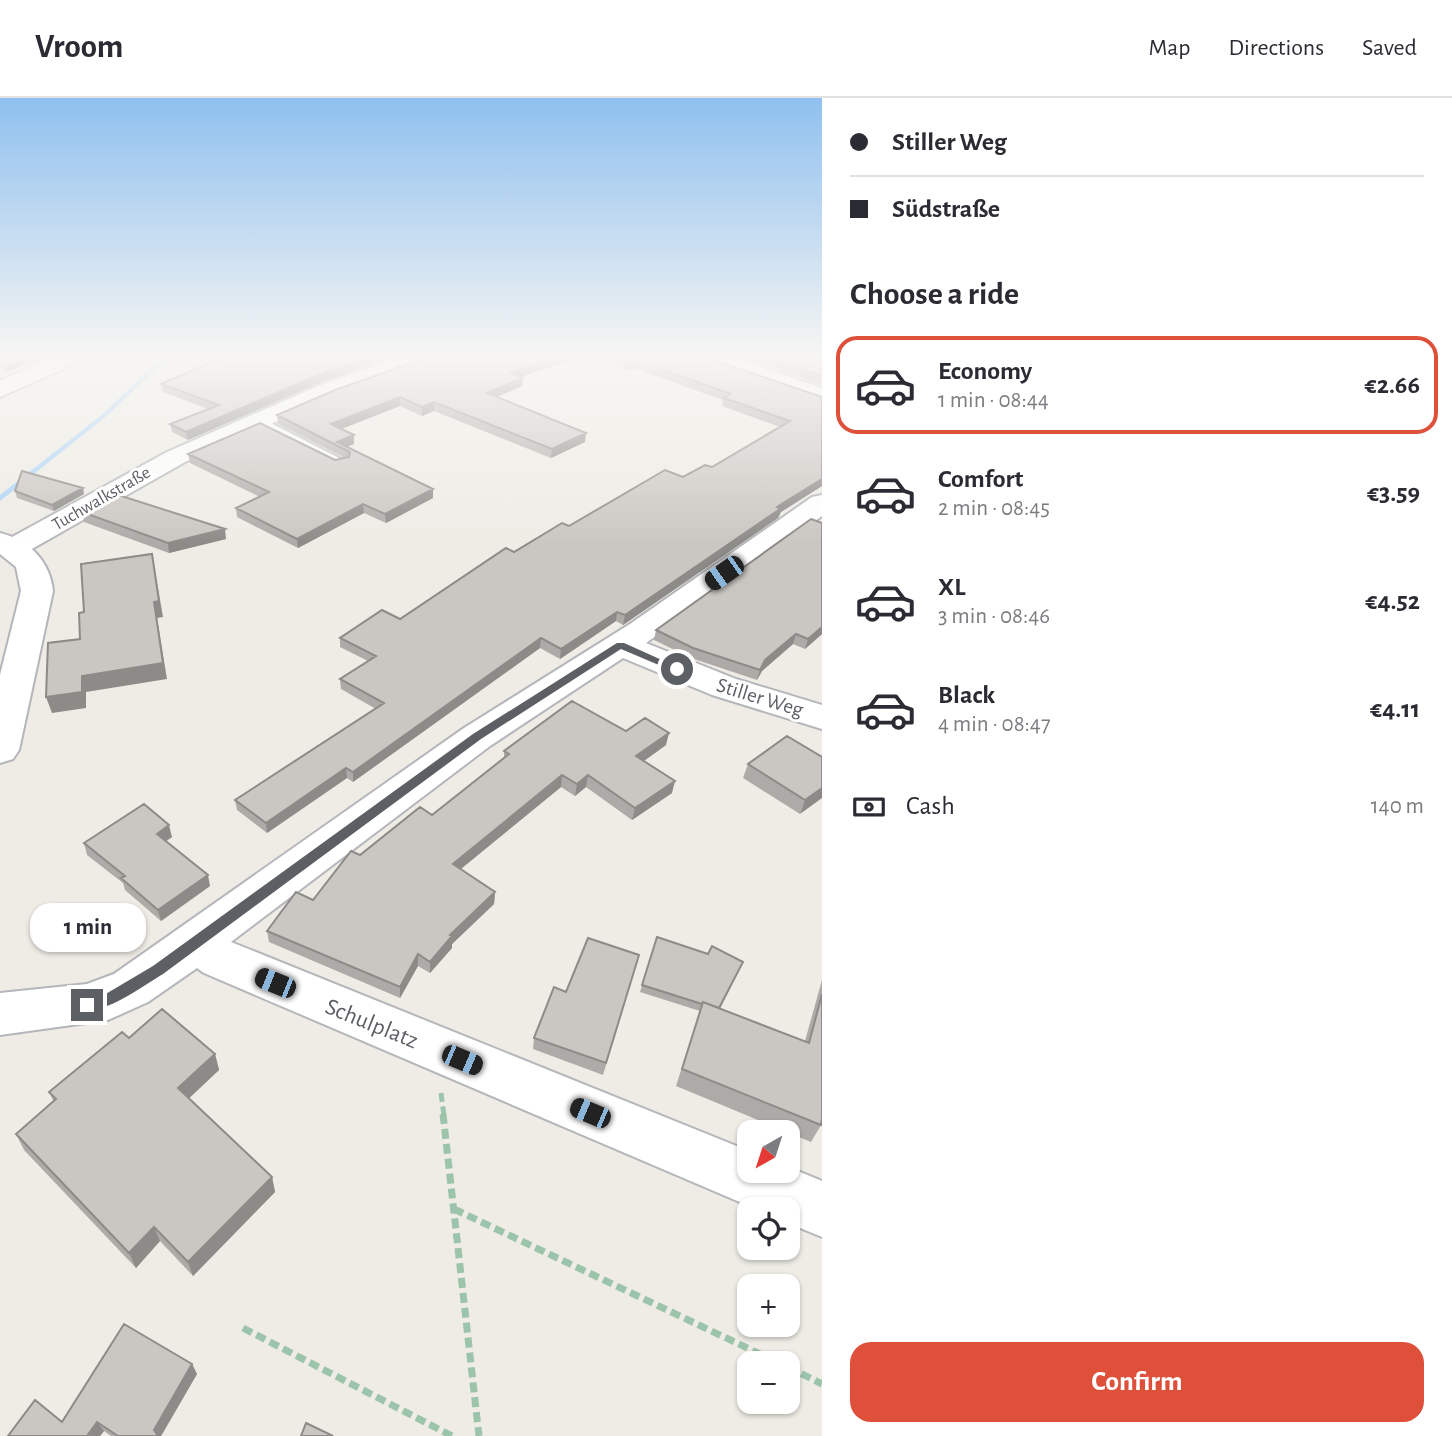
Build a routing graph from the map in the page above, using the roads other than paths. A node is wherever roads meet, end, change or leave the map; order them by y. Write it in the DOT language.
graph roads {
  1 [pos="263,418"];
  2 [pos="257,421"];
  3 [pos="342,463"];
  4 [pos="817,513"];
  5 [pos="6,545"];
  6 [pos="621,645"];
  7 [pos="822,717"];
  8 [pos="0,750"];
  9 [pos="198,942"];
  10 [pos="0,1014"];
  11 [pos="822,1209"];
  1 -- 2 [label="street, Tuchwalkstraße"];
  2 -- 3 [label="lane"];
  2 -- 5 [label="street, Tuchwalkstraße"];
  4 -- 6 [label="street"];
  5 -- 8 [label="street"];
  6 -- 7 [label="street, Stiller Weg"];
  6 -- 9 [label="street"];
  9 -- 10 [label="street"];
  9 -- 11 [label="street, Schulplatz"];
}
